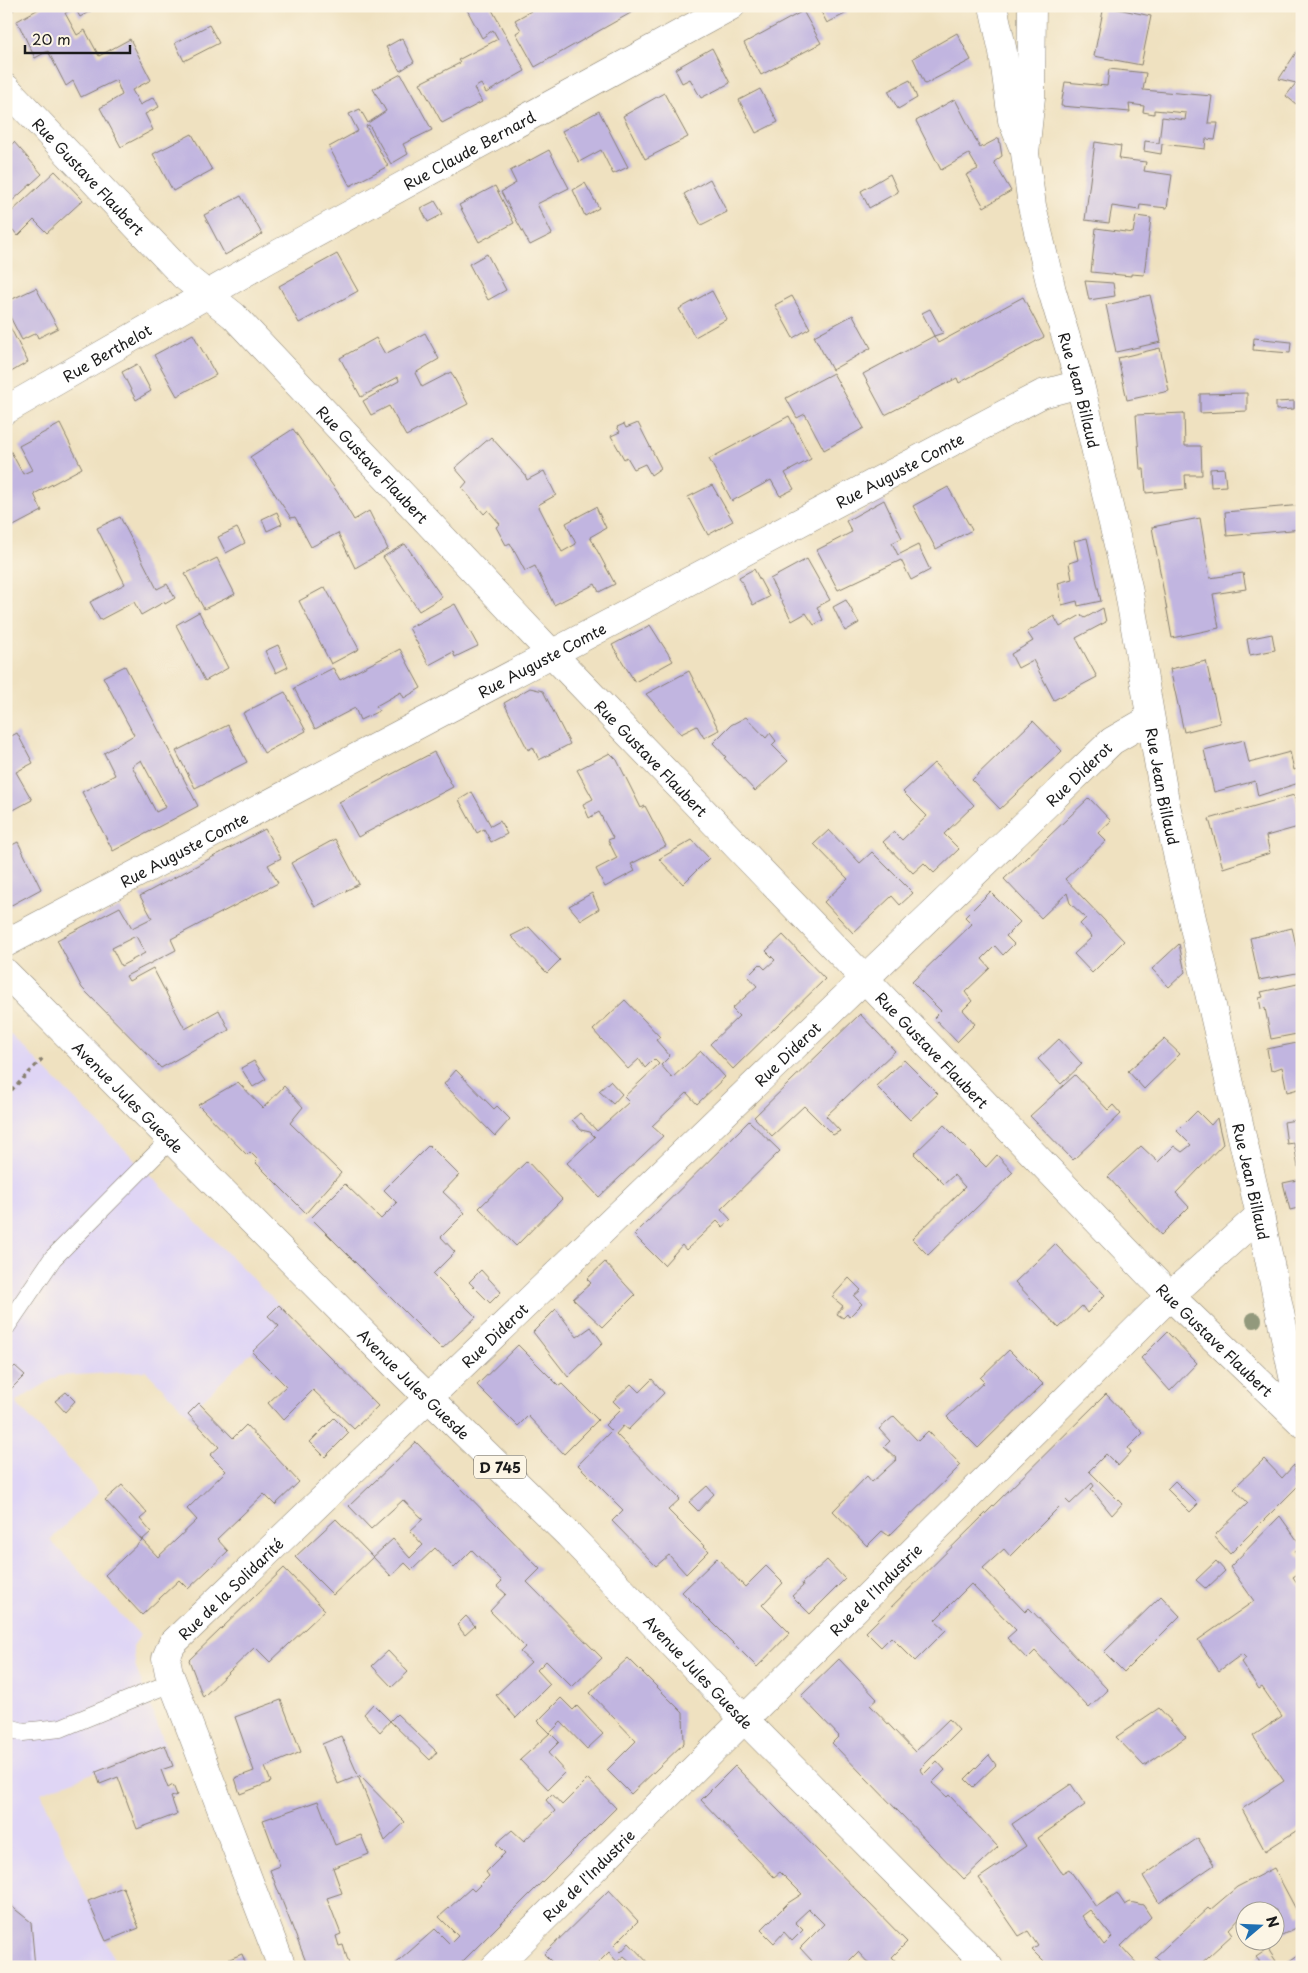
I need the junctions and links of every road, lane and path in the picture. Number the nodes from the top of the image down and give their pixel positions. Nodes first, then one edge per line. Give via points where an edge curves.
1 (731, 6) edge
2 (993, 6) edge
3 (1032, 6) edge
4 (6, 88) edge
5 (1026, 153) junction
6 (207, 294) junction
7 (1080, 384) junction
8 (6, 410) edge
9 (553, 655) junction
10 (1150, 720) junction
11 (6, 943) edge
12 (6, 972) edge
13 (864, 978) junction
14 (67, 1034) junction
15 (6, 1096) edge
16 (171, 1139) junction
17 (1260, 1215) junction
18 (1170, 1296) junction
19 (1290, 1312) edge
20 (6, 1327) edge
21 (428, 1397) junction
22 (1302, 1422) edge
23 (173, 1682) junction
24 (744, 1720) junction
25 (6, 1727) edge
26 (282, 1967) edge
27 (495, 1967) edge
28 (989, 1967) edge

1 - 6 street, Rue Claude Bernard
2 - 5 street via 1012,120
3 - 5 street via 1031,97
4 - 6 street, Rue Gustave Flaubert via 184,276
5 - 7 street, Rue Jean Billaud via 1036,225
6 - 8 street, Rue Berthelot
6 - 9 street, Rue Gustave Flaubert via 234,316
7 - 9 street, Rue Auguste Comte via 1042,394
7 - 10 street, Rue Jean Billaud via 1128,587
9 - 11 street, Rue Auguste Comte
9 - 13 street, Rue Gustave Flaubert
10 - 13 street, Rue Diderot via 1112,742
10 - 17 street, Rue Jean Billaud
12 - 14 street, Avenue Jules Guesde / D 745
13 - 18 street, Rue Gustave Flaubert
13 - 21 street, Rue Diderot
14 - 15 path
14 - 16 street, Avenue Jules Guesde / D 745
16 - 20 lane via 53,1258
16 - 21 street, Avenue Jules Guesde / D 745
17 - 18 street, Rue de l'Industrie
17 - 19 street, Rue Jean Billaud
18 - 22 street, Rue Gustave Flaubert
18 - 24 street, Rue de l'Industrie
19 - 22 street, Rue Jean Billaud
21 - 23 street, Rue de la Solidarité via 172,1644 166,1658
21 - 24 street, Avenue Jules Guesde / D 745 via 569,1535
23 - 25 lane via 60,1728 23,1732
23 - 26 street, Rue de la Solidarité
24 - 27 street, Rue de l'Industrie
24 - 28 street, Avenue Jules Guesde / D 745

